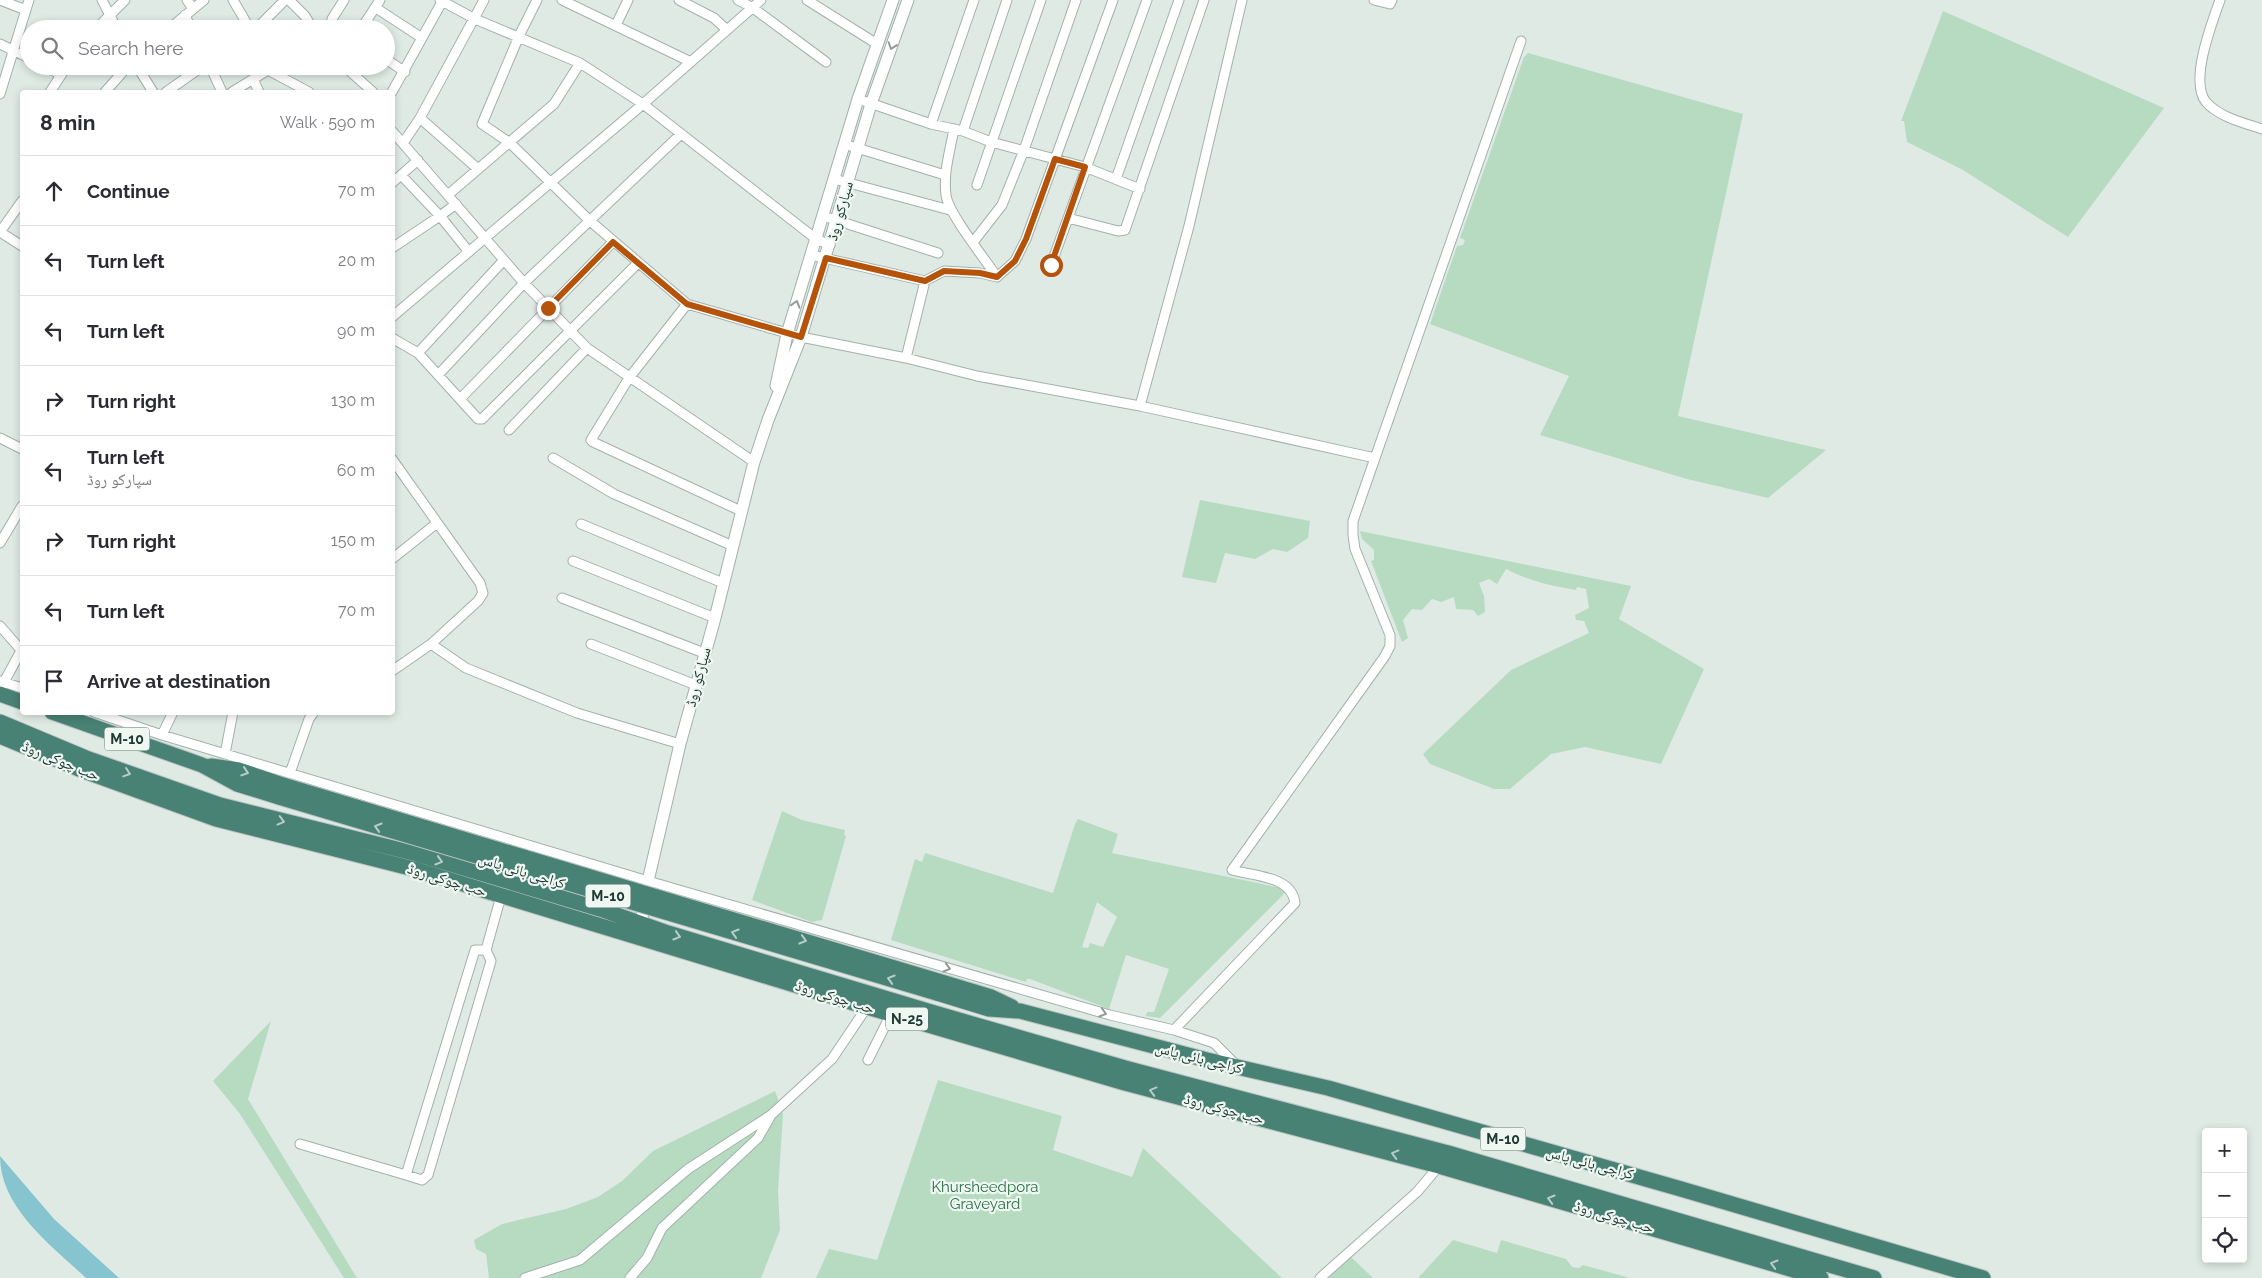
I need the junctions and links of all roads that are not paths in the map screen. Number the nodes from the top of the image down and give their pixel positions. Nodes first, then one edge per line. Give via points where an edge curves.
1 (0, 0) edge
2 (29, 0) edge
3 (102, 0) edge
4 (124, 0) edge
5 (186, 0) edge
6 (204, 0) edge
7 (233, 0) edge
8 (287, 0) edge
9 (344, 0) edge
10 (442, 0) edge
11 (484, 0) edge
12 (537, 0) edge
13 (562, 0) edge
14 (628, 0) edge
15 (679, 0) edge
16 (738, 0) edge
17 (761, 0) edge
18 (807, 0) edge
19 (893, 0) edge
20 (908, 0) edge
21 (974, 0) edge
22 (1007, 0) edge
23 (1041, 0) edge
24 (1076, 0) edge
25 (1113, 0) edge
26 (1147, 0) edge
27 (1179, 0) edge
28 (1204, 0) edge
29 (1242, 0) edge
30 (1374, 0) edge
31 (1392, 0) edge
32 (2220, 0) edge
33 (378, 4) edge
34 (753, 8) junction
35 (193, 9) junction
36 (26, 10) junction
37 (110, 14) junction
38 (184, 15) junction
39 (475, 18) junction
40 (332, 19) dead end
41 (23, 20) edge
42 (104, 20) edge
43 (113, 20) edge
44 (179, 20) edge
45 (187, 20) edge
46 (245, 20) edge
47 (266, 20) edge
48 (307, 20) edge
49 (367, 20) edge
50 (616, 24) junction
51 (728, 30) junction
52 (20, 32) edge
53 (519, 36) junction
54 (422, 38) junction
55 (1521, 41) dead end
56 (0, 44) edge
57 (877, 44) junction
58 (15, 50) junction
59 (20, 53) edge
60 (691, 62) junction
61 (826, 62) dead end
62 (580, 63) junction
63 (395, 65) edge
64 (405, 72) junction
65 (61, 75) edge
66 (120, 75) edge
67 (143, 75) edge
68 (190, 75) edge
69 (214, 75) edge
70 (258, 75) edge
71 (280, 75) edge
72 (354, 75) edge
73 (253, 79) junction
74 (51, 90) edge
75 (107, 90) edge
76 (152, 90) edge
77 (169, 90) edge
78 (221, 90) edge
79 (235, 90) edge
80 (258, 90) edge
81 (306, 90) edge
82 (371, 90) edge
83 (393, 90) edge
84 (0, 93) edge
85 (858, 99) junction
86 (643, 104) junction
87 (871, 104) junction
88 (420, 118) junction
89 (930, 124) junction
90 (2262, 129) edge
91 (958, 130) junction
92 (395, 134) edge
93 (681, 134) junction
94 (991, 142) junction
95 (403, 143) junction
96 (510, 143) junction
97 (844, 144) junction
98 (858, 148) junction
99 (1024, 150) junction
100 (1055, 159) junction
101 (418, 160) junction
102 (1085, 167) junction
103 (478, 169) junction
104 (402, 175) junction
105 (945, 175) junction
106 (1116, 179) junction
107 (834, 180) junction
108 (395, 181) edge
109 (550, 182) junction
110 (848, 184) junction
111 (977, 185) dead end
112 (1140, 189) junction
113 (448, 194) junction
114 (20, 204) edge
115 (456, 204) junction
116 (950, 210) junction
117 (440, 216) junction
118 (823, 216) junction
119 (1068, 218) junction
120 (588, 220) junction
121 (837, 220) junction
122 (0, 232) edge
123 (485, 238) junction
124 (816, 239) junction
125 (974, 241) junction
126 (613, 242) junction
127 (20, 245) edge
128 (830, 245) junction
129 (395, 246) edge
130 (469, 252) junction
131 (938, 253) dead end
132 (811, 255) junction
133 (826, 258) junction
134 (504, 260) junction
135 (638, 263) junction
136 (1051, 265) dead end
137 (997, 277) junction
138 (925, 281) junction
139 (524, 283) junction
140 (687, 304) junction
141 (548, 308) junction
142 (395, 314) edge
143 (570, 332) junction
144 (787, 334) junction
145 (801, 337) junction
146 (395, 340) edge
147 (587, 348) junction
148 (418, 353) junction
149 (906, 358) junction
150 (439, 374) junction
151 (629, 378) junction
152 (461, 398) junction
153 (1140, 406) junction
154 (768, 420) junction
155 (509, 430) dead end
156 (0, 438) edge
157 (20, 448) edge
158 (553, 458) dead end
159 (1376, 458) junction
160 (754, 462) junction
161 (395, 464) edge
162 (20, 509) edge
163 (741, 511) junction
164 (437, 523) junction
165 (581, 524) dead end
166 (0, 543) edge
167 (733, 546) junction
168 (395, 557) edge
169 (573, 561) dead end
170 (723, 583) junction
171 (562, 598) dead end
172 (715, 618) junction
173 (0, 626) edge
174 (431, 644) junction
175 (592, 644) dead end
176 (20, 647) edge
177 (704, 652) junction
178 (20, 653) edge
179 (395, 669) edge
180 (696, 685) junction
181 (1, 687) edge
182 (20, 688) edge
183 (20, 701) edge
184 (60, 715) edge
185 (103, 715) edge
186 (172, 715) edge
187 (232, 715) edge
188 (312, 715) edge
189 (0, 722) edge
190 (162, 735) junction
191 (0, 736) edge
192 (680, 744) junction
193 (225, 754) junction
194 (285, 786) junction
195 (648, 882) junction
196 (502, 896) junction
197 (640, 930) junction
198 (486, 950) junction
199 (867, 1007) junction
200 (891, 1014) junction
201 (1174, 1030) junction
202 (868, 1060) dead end
203 (1239, 1068) junction
204 (771, 1115) junction
205 (300, 1144) dead end
206 (1439, 1166) junction
207 (406, 1175) junction
208 (525, 1278) edge
209 (630, 1278) edge
210 (1320, 1278) edge
211 (1821, 1278) edge
212 (1874, 1278) edge
213 (1983, 1278) edge

1 - 36 street
2 - 36 street
3 - 37 street
4 - 37 street
5 - 35 street
6 - 35 street
7 - 46 street
8 - 47 street
8 - 48 street
9 - 40 street
10 - 39 street
10 - 54 street
11 - 39 street
12 - 53 street
13 - 50 street
14 - 50 street
15 - 51 street via 714,18
16 - 34 street
17 - 34 street
18 - 57 street
19 - 57 street, سپارکو روڈ
20 -> 87 street, سپارکو روڈ
21 - 89 street
22 - 91 street
23 - 94 street
24 - 99 street
25 - 100 street
26 - 102 street
27 - 106 street
28 - 112 street
29 - 153 street via 1189,226
30 - 31 street via 1390,4
32 - 90 street via 2204,47 2200,85 2205,100 2216,110
33 - 49 street
33 - 54 street
34 - 51 street
34 - 61 street
35 - 38 street
36 - 41 street
37 - 42 street
37 - 43 street
38 - 44 street
38 - 45 street
39 - 53 street
39 - 88 street
50 - 60 street
51 - 60 street
52 - 58 street
53 - 62 street
53 - 96 street via 482,124
54 - 64 street
55 - 159 street
56 - 58 street
57 - 85 street, سپارکو روڈ
58 - 59 street
58 - 84 street
60 - 86 street
62 - 86 street
62 - 96 street via 554,104
63 - 64 street
64 - 83 street
65 - 74 street
66 - 75 street
67 - 76 street
68 - 77 street
69 - 78 street
70 - 73 street
71 - 81 street
72 - 82 street
73 - 79 street
73 - 80 street
85 - 87 street
85 - 97 street, سپارکو روڈ
86 - 93 street
86 - 109 street
87 - 89 street
87 - 98 street, سپارکو روڈ
88 - 95 street
88 - 103 street
89 - 91 street
91 - 94 street
91 - 105 street
92 - 95 street
93 - 120 street
93 - 124 street
94 - 99 street
94 - 111 street
95 - 101 street
96 - 103 street
96 - 109 street
97 - 98 street
97 - 107 street, سپارکو روڈ
98 - 105 street
98 - 110 street, سپارکو روڈ
99 - 100 street
99 - 125 street via 1002,205
100 - 102 street
100 - 137 street via 1026,239 1015,261
101 - 104 street
101 - 113 street
102 - 106 street
102 - 119 street
103 - 113 street
104 - 108 street
104 - 117 street
105 - 116 street
106 - 112 street
107 - 110 street
107 - 118 street, سپارکو روڈ
109 - 120 street
109 - 123 street
110 - 116 street
110 - 121 street, سپارکو روڈ
112 - 119 street via 1122,232
113 - 115 street
114 - 122 street
115 - 117 street
115 - 123 street
116 - 125 street
117 - 129 street
117 - 130 street
118 - 121 street
118 - 124 street, سپارکو روڈ
119 - 136 street
120 - 126 street
120 - 139 street
121 - 128 street, سپارکو روڈ
121 - 131 street
122 - 127 street
123 - 130 street
123 - 134 street
124 - 128 street
124 - 132 street, سپارکو روڈ
125 - 137 street
126 - 135 street
126 - 141 street
128 - 133 street, سپارکو روڈ
130 - 142 street
132 - 133 street
144 -> 132 street, سپارکو روڈ
133 - 138 street
133 - 145 street, سپارکو روڈ
134 - 139 street
134 - 148 street
135 - 140 street
135 - 143 street
137 - 138 street via 944,271
138 - 149 street
139 - 141 street
139 - 150 street
140 - 144 street
140 - 151 street
141 - 143 street
141 - 152 street
143 - 147 street
143 - 152 street via 482,419 478,419
144 - 145 street
144 - 154 street, سپارکو روڈ
145 - 149 street
145 - 154 street, سپارکو روڈ
146 - 148 street
147 - 151 street
147 - 155 street
148 - 150 street
149 - 153 street via 977,376
150 - 152 street
151 - 160 street
151 - 163 street via 592,437 593,442
153 - 159 street
154 - 160 street, سپارکو روڈ
156 - 157 street
158 - 167 street via 614,494
159 - 201 street via 1353,521 1353,535 1355,549 1390,635 1390,646 1232,870 1283,883 1294,893 1295,903
160 - 163 street, سپارکو روڈ
161 - 164 street
162 - 166 street
163 - 167 street, سپارکو روڈ
164 - 168 street
164 - 174 street via 480,583 483,593
165 - 170 street
167 - 170 street, سپارکو روڈ
169 - 172 street
170 - 172 street, سپارکو روڈ
171 - 177 street
172 - 177 street, سپارکو روڈ
173 - 176 street
174 - 179 street
174 - 192 street via 466,668 577,713
175 - 180 street
177 - 180 street, سپارکو روڈ
178 - 181 street
180 - 192 street, سپارکو روڈ
181 - 182 street
181 - 183 highway
184 - 194 highway, کراچی بائی پاس / M-10 via 202,766 239,770
185 - 190 street
186 - 190 street
187 - 193 street
188 - 194 street
189 -> 197 highway via 86,758 220,805 418,854 600,909
190 - 193 street
191 - 196 highway, حب چوکی روڈ / N-25 via 84,771 216,819 414,869
192 - 195 street, سپارکو روڈ
193 - 194 street
194 - 195 street
194 - 203 highway, کراچی بائی پاس / M-10, bridge via 937,987 991,997 1020,1011
195 - 197 street, سپارکو روڈ
195 -> 201 street
196 - 197 highway, حب چوکی روڈ / N-25
196 - 198 street
197 - 199 highway, حب چوکی روڈ / N-25
197 -> 212 highway via 1134,1070 1448,1153
198 - 207 street via 475,950
198 - 207 street via 491,961 428,1175 422,1180
199 - 200 highway, حب چوکی روڈ / N-25
199 - 204 street via 832,1059
200 - 202 street
206 -> 200 highway, حب چوکی روڈ / N-25 via 1134,1086
201 - 203 street via 1214,1043
203 - 213 highway, کراچی بائی پاس / M-10 via 1328,1088
204 - 208 street via 688,1169 580,1260
204 - 209 street via 758,1138 662,1228 647,1258
205 - 207 street
206 - 210 street via 1417,1192
211 -> 206 highway, حب چوکی روڈ / N-25

